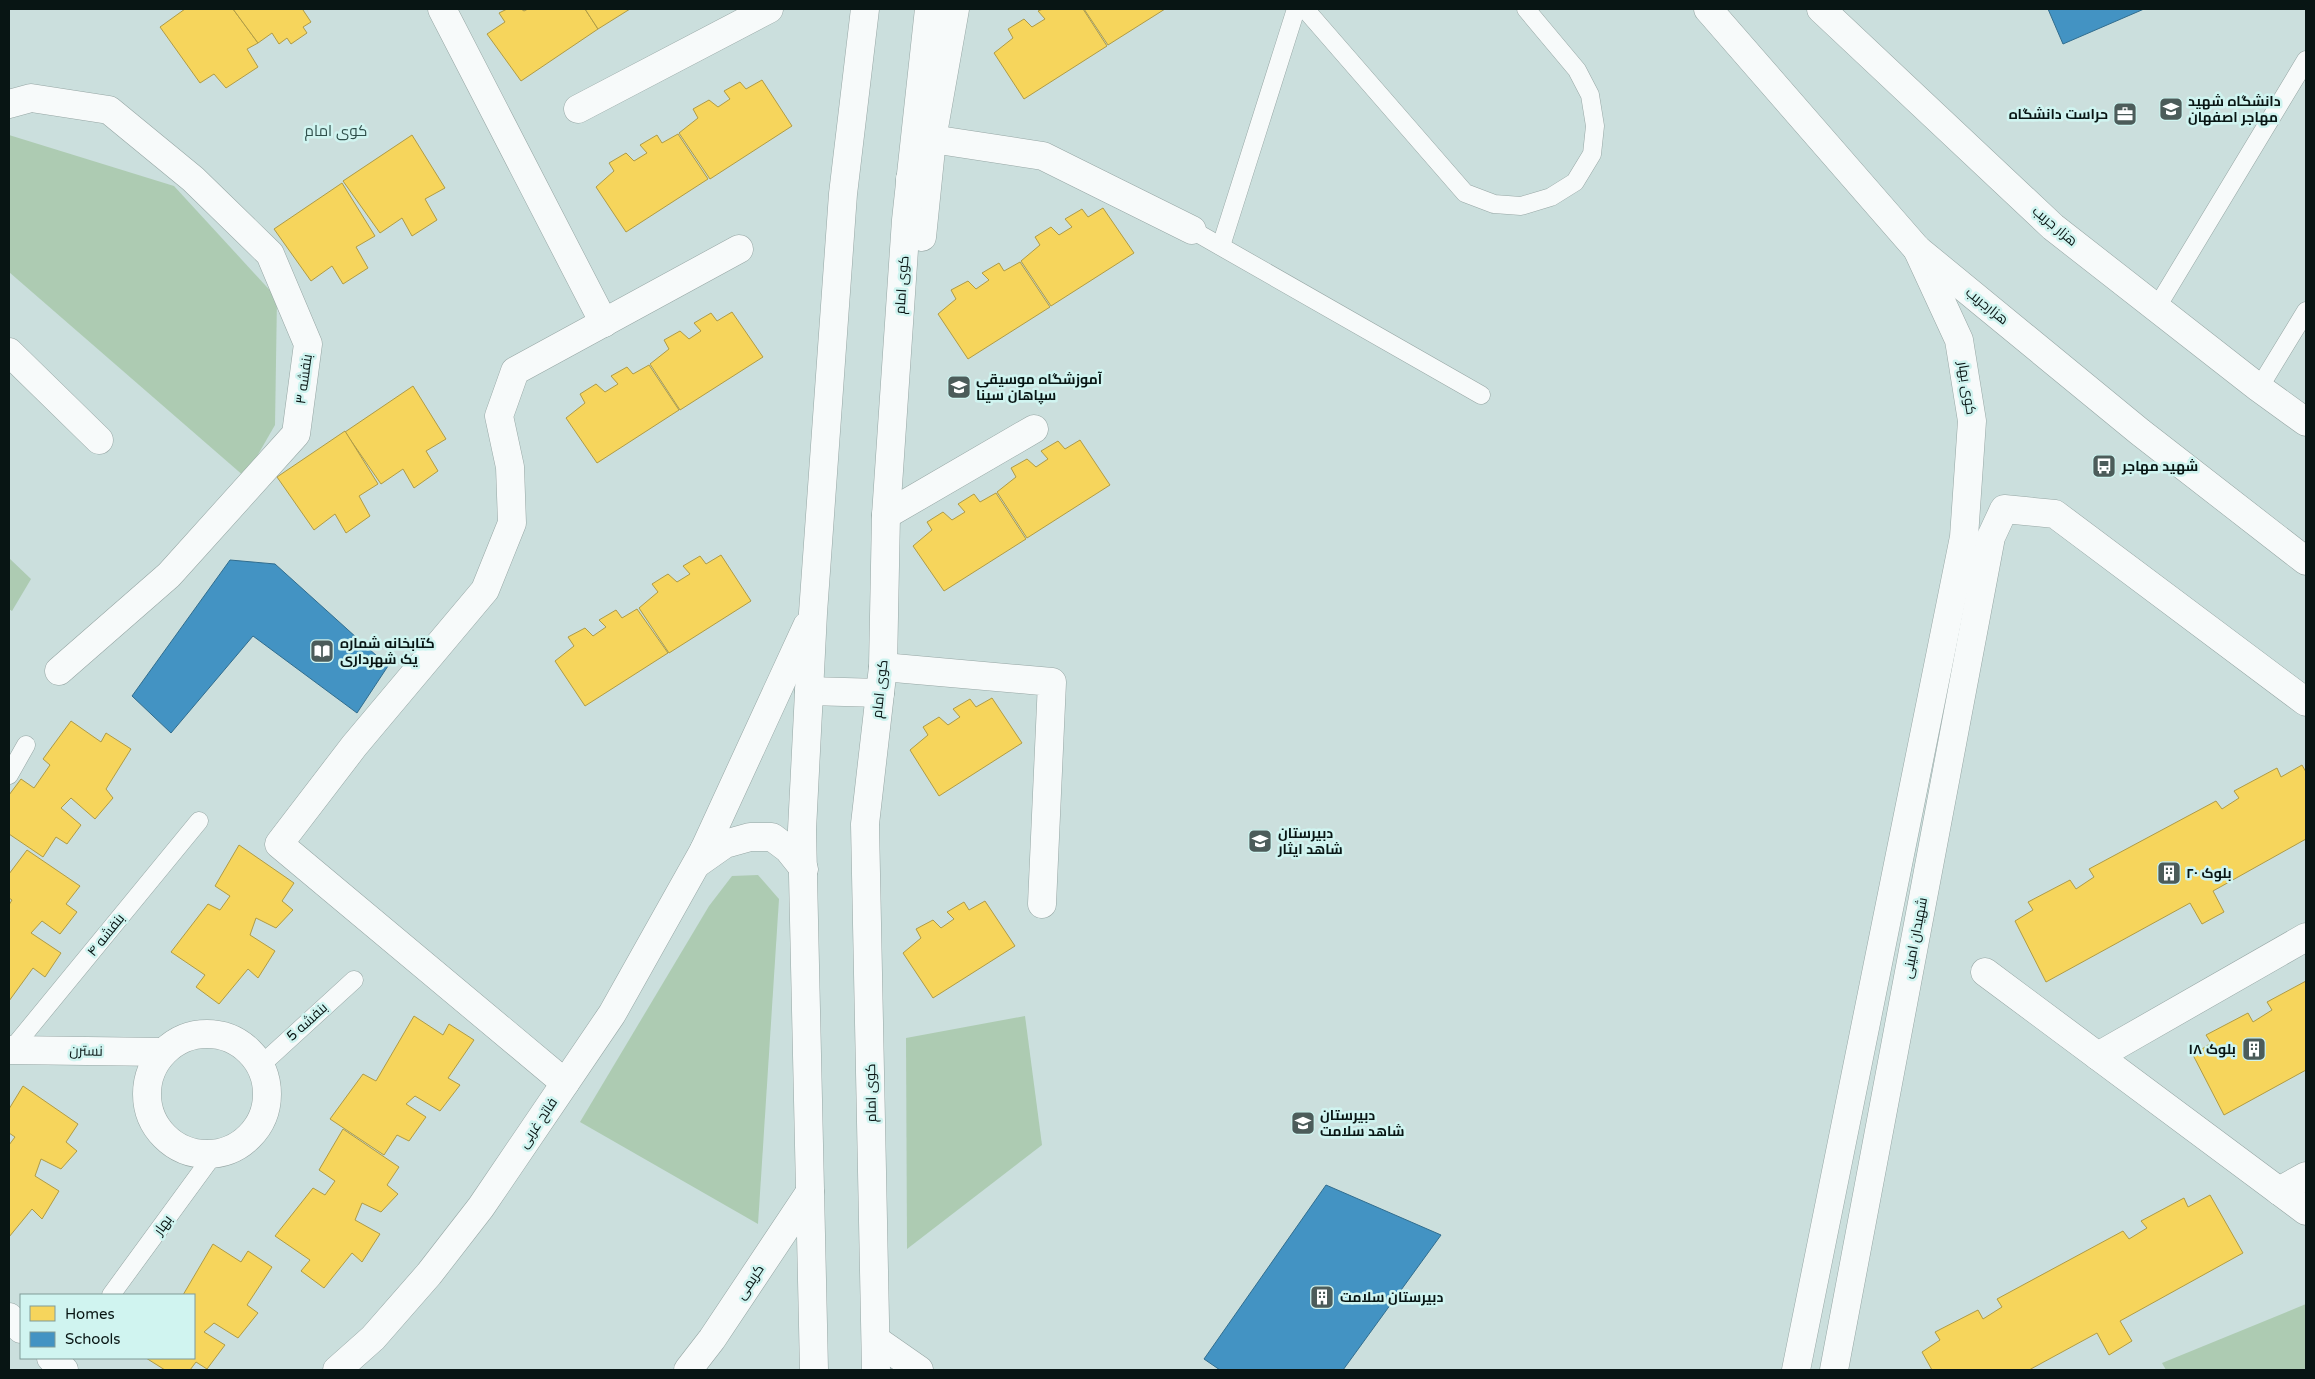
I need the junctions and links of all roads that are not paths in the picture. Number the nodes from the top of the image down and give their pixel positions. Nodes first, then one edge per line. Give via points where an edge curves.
1 (442, 9) edge
2 (769, 9) edge
3 (865, 9) edge
4 (929, 9) edge
5 (955, 9) edge
6 (1296, 9) edge
7 (1305, 9) edge
8 (1526, 9) edge
9 (1708, 9) edge
10 (1821, 9) edge
11 (2306, 60) edge
12 (9, 104) edge
13 (578, 109) dead end
14 (932, 139) junction
15 (910, 179) junction
16 (1192, 230) joint
17 (922, 236) dead end
18 (1221, 246) junction
19 (739, 248) dead end
20 (1917, 249) junction
21 (2157, 307) junction
22 (2306, 311) edge
23 (604, 323) junction
24 (9, 352) edge
25 (2259, 388) junction
26 (1481, 395) dead end
27 (2306, 422) edge
28 (1034, 428) dead end
29 (100, 440) dead end
30 (886, 514) junction
31 (2306, 562) edge
32 (813, 613) junction
33 (59, 672) dead end
34 (882, 680) junction
35 (809, 691) junction
36 (2306, 702) edge
37 (26, 745) dead end
38 (9, 775) edge
39 (199, 821) dead end
40 (699, 858) junction
41 (804, 869) junction
42 (1042, 904) dead end
43 (2306, 937) edge
44 (1985, 972) dead end
45 (354, 980) dead end
46 (10, 1049) edge
47 (163, 1052) junction
48 (2098, 1056) junction
49 (261, 1065) junction
50 (565, 1083) junction
51 (214, 1154) junction
52 (2306, 1176) edge
53 (2279, 1191) junction
54 (810, 1192) junction
55 (2306, 1211) edge
56 (112, 1294) edge
57 (9, 1317) edge
58 (20, 1328) edge
59 (876, 1340) junction
60 (337, 1370) edge
61 (688, 1370) edge
62 (814, 1370) edge
63 (876, 1370) edge
64 (920, 1370) edge
65 (1796, 1370) edge
66 (1834, 1370) edge

1 - 23 street
2 - 13 street
3 - 32 street via 844,194
4 - 15 street, کوی امام
5 - 14 street
6 - 18 lane
7 - 8 lane via 1465,193 1494,204 1521,206 1551,197 1575,182 1592,154 1595,126 1590,95 1577,70
9 - 20 street, هزارجریب
10 - 21 street, هزار جریب via 2053,227
11 - 21 lane
12 - 33 street, بنفشه ۳ via 31,98 109,110 193,179 270,254 308,344 296,434 169,575
14 - 15 street
14 - 16 street via 1043,156
14 - 17 street
15 - 30 street, کوی امام
16 - 18 lane
18 - 26 lane
19 - 23 street
20 - 31 street, هزارجریب via 2140,432
20 - 65 street, کوی بهار via 1959,340 1972,421 1964,536
21 - 25 street, هزار جریب
22 - 25 lane
23 - 50 street via 515,371 499,416 510,467 512,523 485,590 354,746 279,844
24 - 29 street
25 - 27 street, هزار جریب
28 - 30 street
30 - 34 street, کوی امام
32 - 35 street
32 - 40 street, فاتح غربی
34 - 35 street
34 - 42 street via 1052,682
34 - 59 street, کوی امام via 865,824
35 - 41 street via 802,830
36 - 66 street, شهیدان امینی via 2055,514 2004,509 1991,537
37 - 38 lane
39 - 46 lane, بنفشه ۴
40 - 41 street via 725,844 750,837 772,837 788,849
40 - 50 street, فاتح غربی via 612,1014
41 - 54 street
43 - 48 street
44 - 48 street
45 - 49 lane, بنفشه 5
46 - 47 street, نسترن
47 - 49 street via 196,1034 216,1034 234,1039 250,1050
47 - 51 street via 151,1070 147,1091 149,1112 158,1131 174,1145 193,1153
48 - 53 street
49 - 51 street via 267,1083 268,1102 262,1120 252,1136 234,1149
50 - 60 street, فاتح غربی via 481,1207 429,1274 372,1338
51 - 56 lane, بهار
52 - 53 street
53 - 55 street
54 - 61 street, کریمی
54 - 62 street
57 - 58 street
59 - 63 street, کوی امام
59 - 64 street

